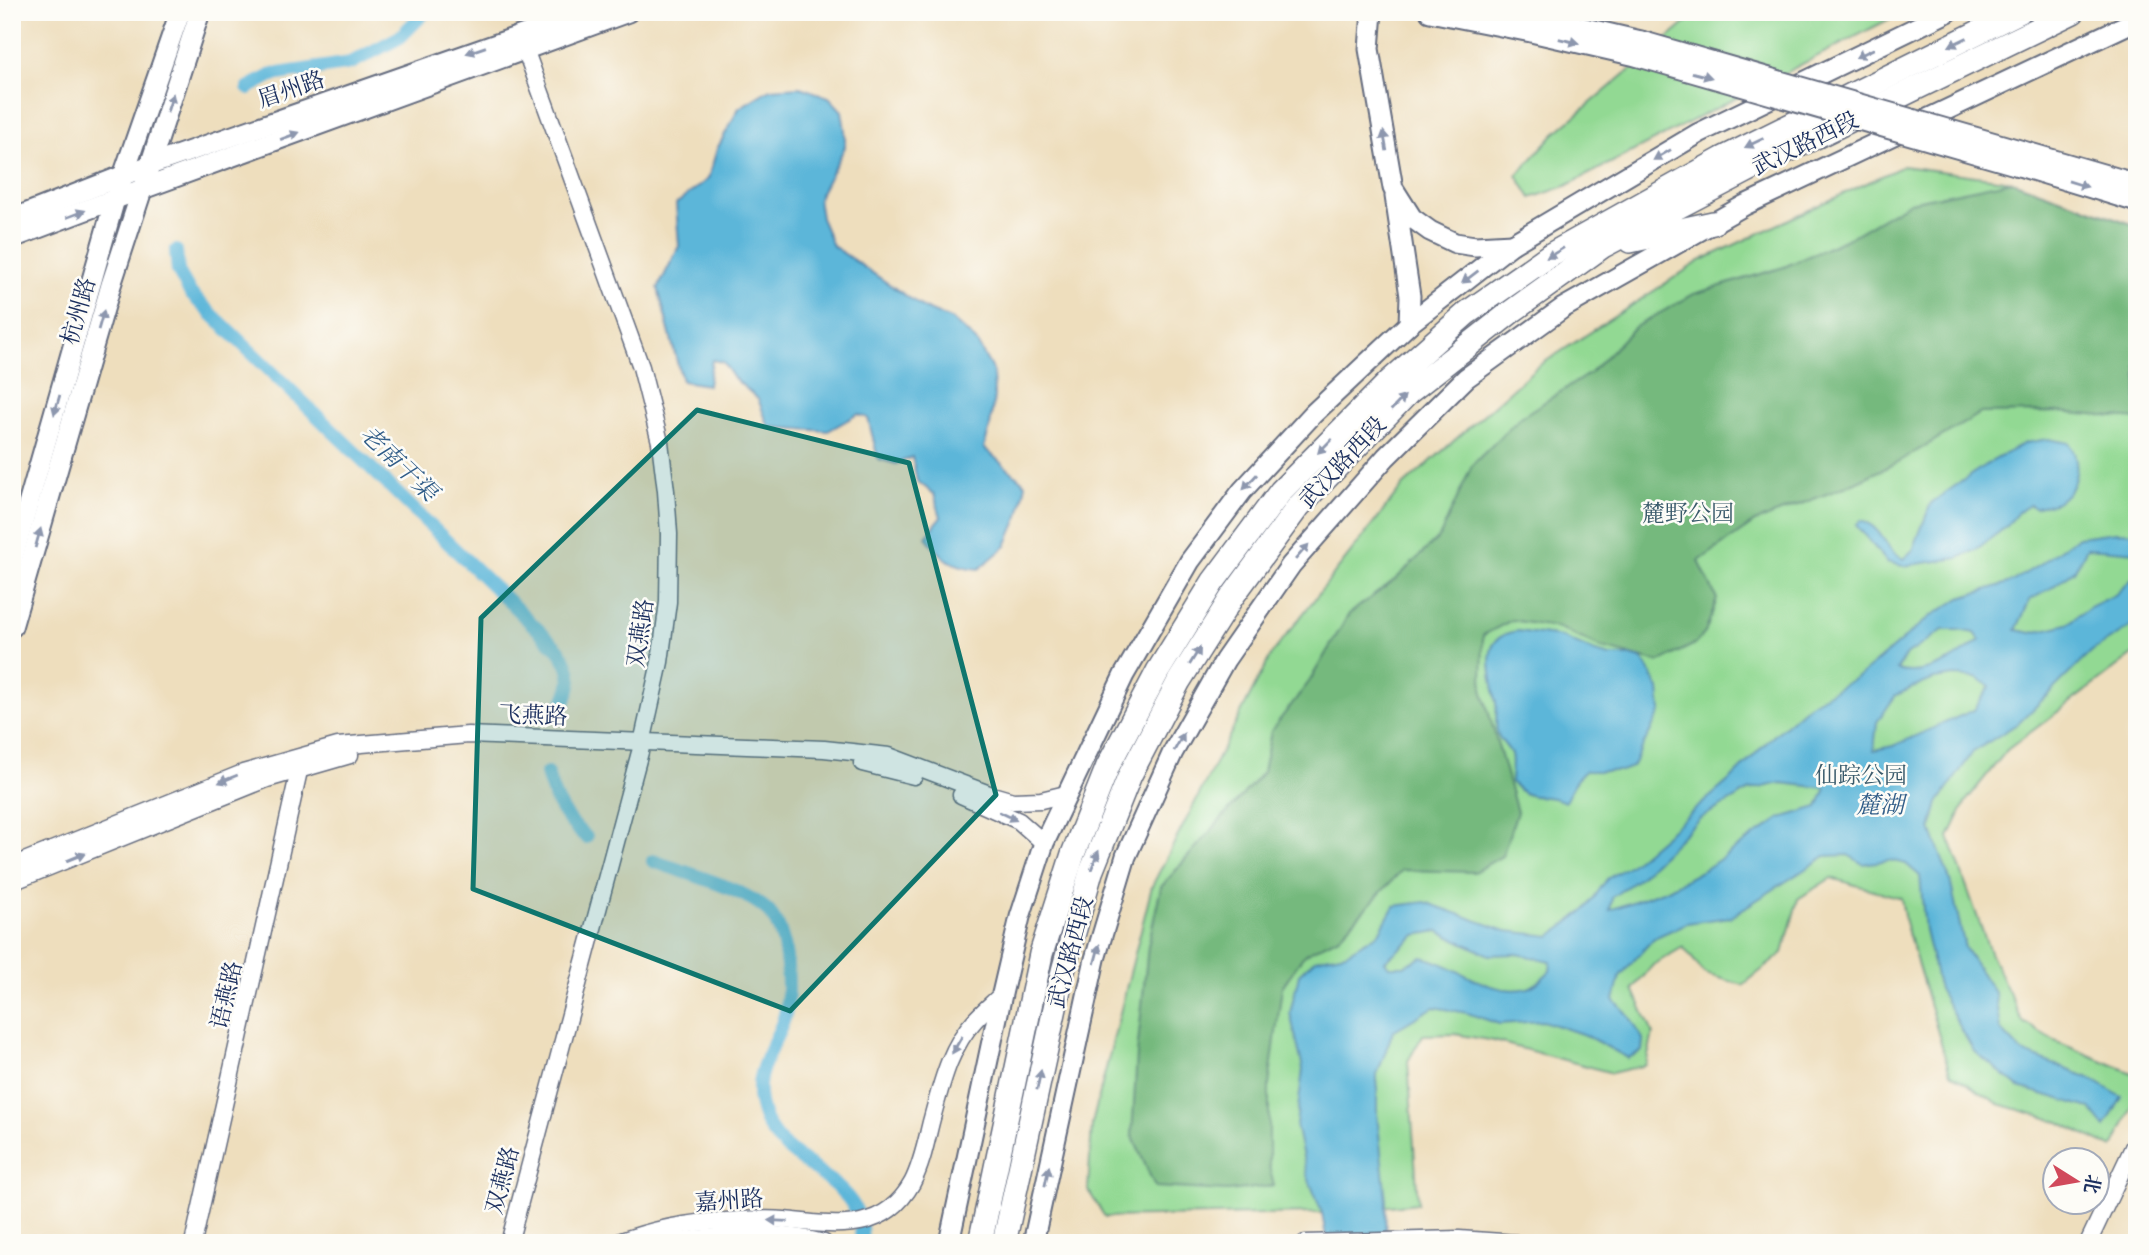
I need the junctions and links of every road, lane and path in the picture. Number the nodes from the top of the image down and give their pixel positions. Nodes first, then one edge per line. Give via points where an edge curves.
1 (180, 12) edge
2 (200, 12) edge
3 (588, 12) edge
4 (628, 12) edge
5 (1372, 12) edge
6 (1430, 12) edge
7 (1516, 12) edge
8 (1948, 12) edge
9 (2019, 12) edge
10 (2073, 12) edge
11 (2137, 20) edge
12 (524, 41) junction
13 (1638, 48) junction
14 (2021, 159) junction
15 (150, 165) junction
16 (122, 175) junction
17 (2137, 184) edge
18 (1393, 188) junction
19 (141, 191) junction
20 (115, 198) junction
21 (2137, 202) edge
22 (12, 219) edge
23 (1713, 223) junction
24 (12, 238) edge
25 (1512, 244) junction
26 (1603, 246) junction
27 (1409, 324) junction
28 (12, 561) edge
29 (12, 627) edge
30 (641, 747) junction
31 (301, 762) junction
32 (1066, 794) junction
33 (1044, 843) junction
34 (12, 866) edge
35 (12, 882) edge
36 (1002, 994) junction
37 (2137, 1139) edge
38 (1035, 1242) edge
39 (193, 1243) edge
40 (509, 1243) edge
41 (616, 1243) edge
42 (664, 1243) edge
43 (824, 1243) edge
44 (949, 1243) edge
45 (980, 1243) edge
46 (1004, 1243) edge
47 (1305, 1243) edge
48 (1516, 1243) edge
49 (2088, 1243) edge

1 - 16 main road, 杭州路
15 -> 2 main road, 杭州路
3 - 12 main road, 眉州路
4 - 12 main road
18 -> 5 main road via 1368,49
6 -> 13 main road
7 - 13 main road
8 -> 25 main road via 1699,133
9 -> 45 highway, 武汉路西段 via 1722,159 1550,255 1467,313 1390,381 1281,491 1213,582 1158,671 1108,766 1041,954
10 - 26 highway, 武汉路西段
11 - 23 main road
12 -> 15 main road, 眉州路
19 -> 12 main road
12 - 30 street, 双燕路 via 642,367 660,442 668,602
13 - 14 main road, bridge
14 - 17 main road
14 -> 21 main road
15 - 16 main road, 眉州路
15 - 19 main road, 杭州路
16 - 20 main road, 杭州路
16 - 22 main road, 眉州路
18 - 25 main road via 1412,218 1430,232 1475,246
18 - 27 main road via 1410,296
19 - 20 main road
29 -> 19 main road, 杭州路
24 -> 20 main road
20 -> 28 main road, 杭州路
23 - 26 highway
38 -> 23 main road via 1095,959 1126,856 1174,752 1225,660 1291,565 1386,457 1466,378 1563,308
25 -> 27 main road
46 -> 26 highway, 武汉路西段 via 1063,971 1091,872 1130,775 1179,681 1232,597 1298,507 1409,392
27 -> 32 main road via 1313,414 1242,491 1189,561 1124,675
30 - 31 street, 飞燕路 via 468,735 338,746
30 - 32 street, 飞燕路 via 824,749 889,756 1013,801
30 -> 33 street, 飞燕路 via 873,764 932,782 994,809 1019,821
30 - 40 street, 双燕路
31 -> 34 street, 飞燕路 via 243,773
35 -> 31 street, 飞燕路
31 - 39 street, 语燕路
32 - 33 main road
33 - 36 main road
36 -> 41 street, 嘉州路 via 974,1021 951,1056 921,1163 912,1183 891,1208 873,1219 846,1225 722,1221 643,1233
36 - 44 main road
37 - 49 street
42 - 43 street via 726,1235 778,1235
47 - 48 street via 1459,1239

